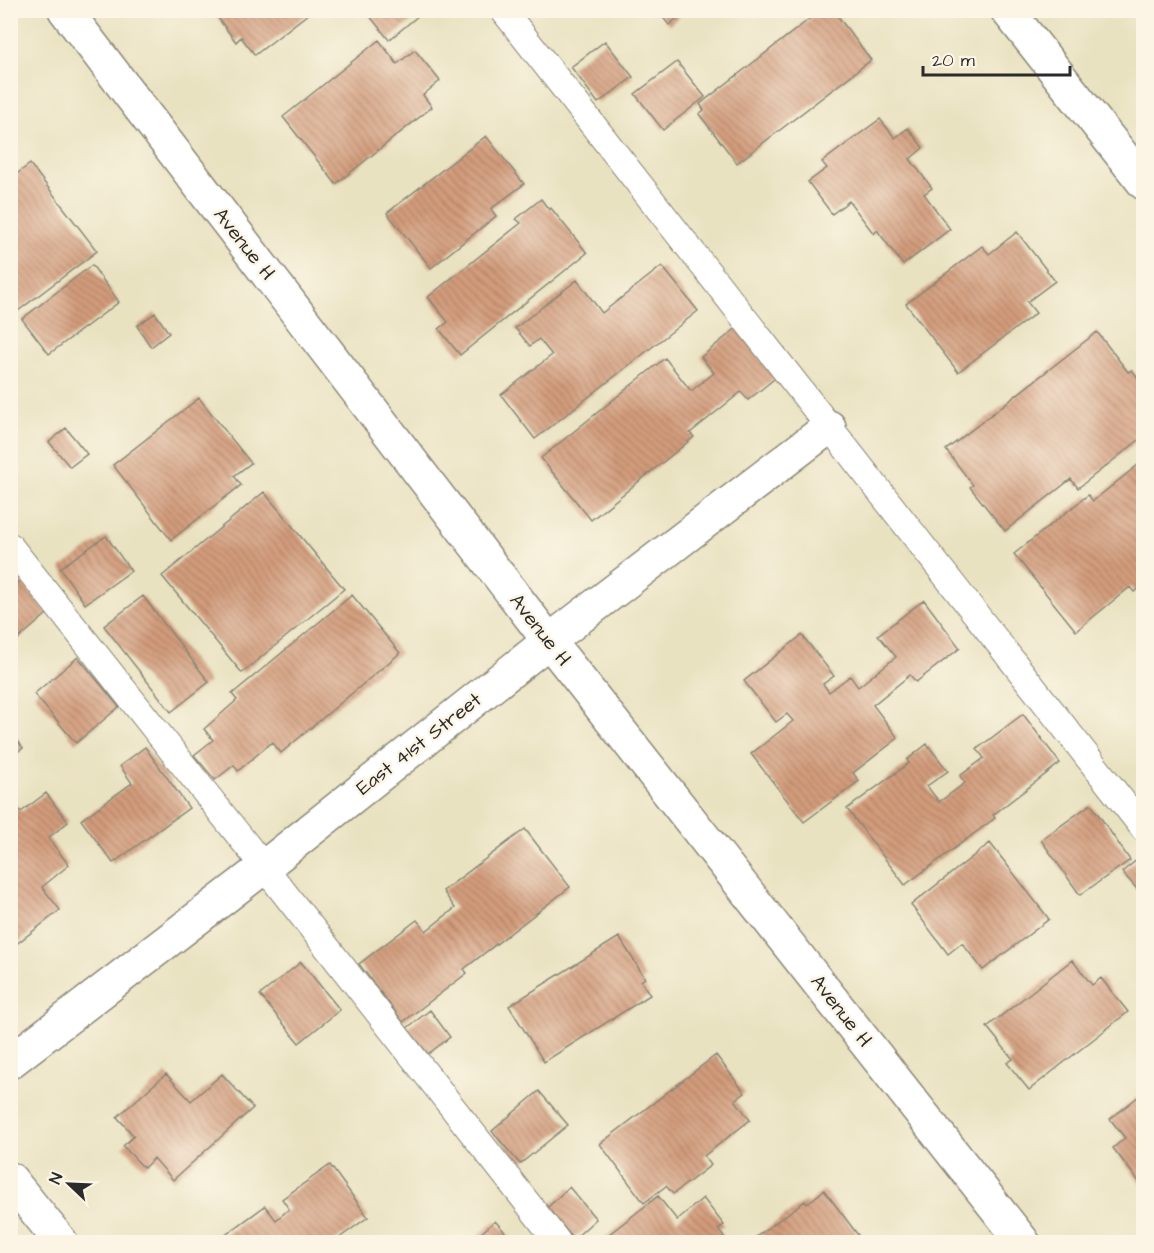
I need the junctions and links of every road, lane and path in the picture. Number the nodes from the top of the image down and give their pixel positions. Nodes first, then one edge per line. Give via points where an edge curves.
1 (65, 10) edge
2 (503, 10) edge
3 (1007, 10) edge
4 (1143, 183) edge
5 (829, 427) junction
6 (10, 546) edge
7 (549, 641) junction
8 (1143, 829) edge
9 (264, 867) junction
10 (10, 1062) edge
11 (10, 1179) edge
12 (61, 1242) edge
13 (558, 1242) edge
14 (1023, 1242) edge

1 - 7 street, Avenue H
2 - 5 lane
3 - 4 street
5 - 7 street, East 41st Street
5 - 8 lane
6 - 9 lane
7 - 9 street, East 41st Street
7 - 14 street, Avenue H
9 - 10 street, East 41st Street
9 - 13 lane
11 - 12 street

